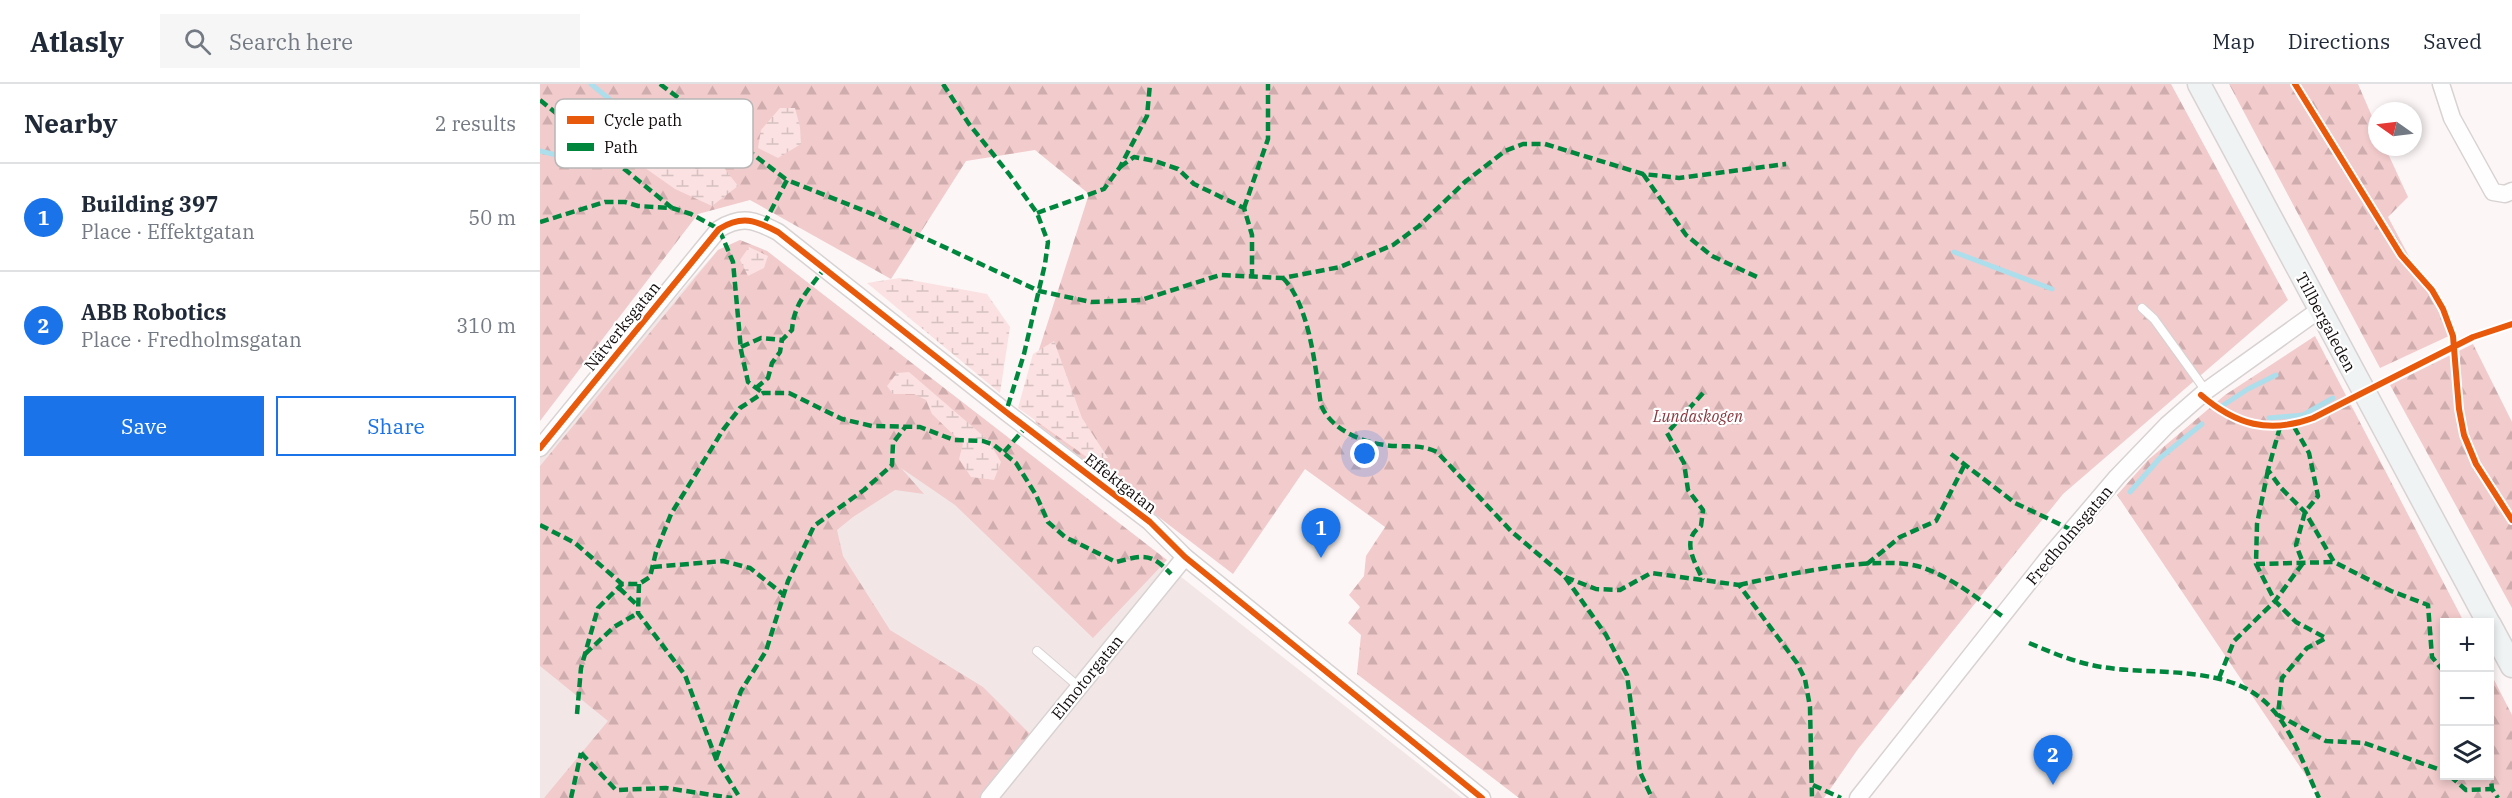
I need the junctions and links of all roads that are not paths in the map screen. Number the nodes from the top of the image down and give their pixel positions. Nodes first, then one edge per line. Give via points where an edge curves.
1 (2199, 84) edge
2 (2441, 84) edge
3 (2512, 191) edge
4 (728, 224) joint
5 (2142, 308) dead end
6 (2319, 310) junction
7 (2206, 391) junction
8 (540, 448) edge
9 (1185, 557) junction
10 (2486, 618) edge
11 (2494, 632) edge
12 (1037, 651) dead end
13 (2512, 666) edge
14 (1078, 687) junction
15 (989, 798) edge
16 (1482, 798) edge
17 (1858, 798) edge

1 - 6 main road, Tillbergaleden
2 - 3 street via 2452,118 2493,192
4 - 8 street, Nätverksgatan via 706,243
4 - 9 street, Effektgatan via 744,219 778,231 1150,522
5 - 7 lane
6 - 7 street, Fredholmsgatan
6 - 10 main road, Tillbergaleden
7 - 17 street, Fredholmsgatan via 2117,477
9 - 14 street, Elmotorgatan
9 - 16 street, Effektgatan
11 - 13 main road, Tillbergaleden
12 - 14 lane
14 - 15 street, Elmotorgatan

